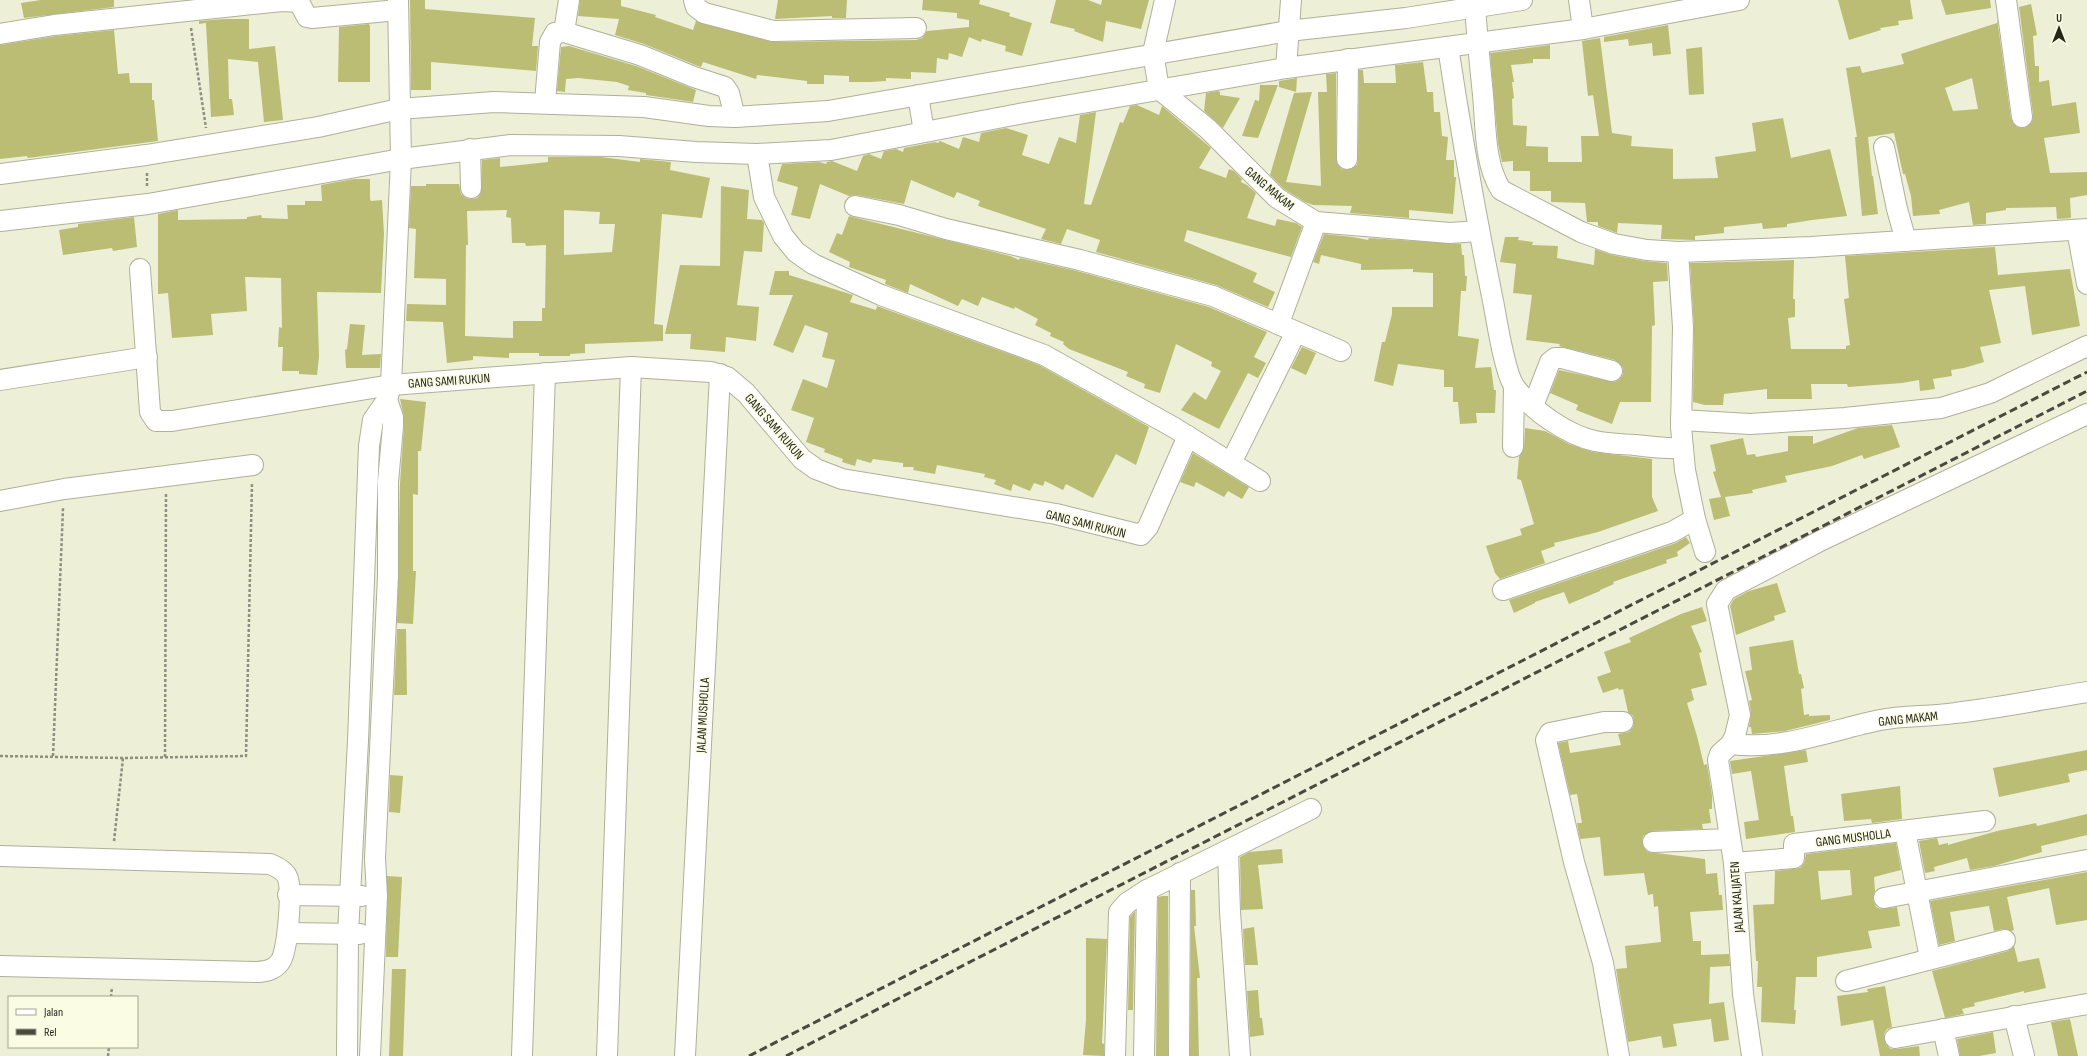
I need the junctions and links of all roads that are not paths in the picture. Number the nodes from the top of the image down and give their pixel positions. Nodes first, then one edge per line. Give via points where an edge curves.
1 (569, 0) edge
2 (694, 0) edge
3 (1165, 0) edge
4 (1291, 0) edge
5 (1522, 0) edge
6 (1739, 0) edge
7 (1580, 1) edge
8 (2007, 4) edge
9 (398, 5) edge
10 (1468, 7) edge
11 (1582, 26) junction
12 (916, 28) dead end
13 (564, 32) junction
14 (0, 34) edge
15 (1288, 34) junction
16 (1478, 39) junction
17 (1448, 47) junction
18 (1348, 59) junction
19 (1286, 64) junction
20 (1156, 70) junction
21 (545, 102) junction
22 (921, 113) junction
23 (400, 115) junction
24 (735, 117) junction
25 (2022, 117) dead end
26 (1884, 147) dead end
27 (470, 149) junction
28 (757, 154) junction
29 (401, 155) junction
30 (1478, 155) junction
31 (1348, 159) dead end
32 (0, 174) edge
33 (471, 188) dead end
34 (1486, 194) junction
35 (855, 206) dead end
36 (0, 221) edge
37 (1316, 222) junction
38 (2082, 229) edge
39 (1479, 231) junction
40 (1906, 242) junction
41 (1663, 251) junction
42 (140, 270) dead end
43 (2087, 284) edge
44 (1288, 327) junction
45 (2087, 346) edge
46 (1341, 351) dead end
47 (147, 356) junction
48 (631, 367) junction
49 (1612, 371) dead end
50 (545, 373) junction
51 (720, 374) junction
52 (0, 380) edge
53 (1514, 386) junction
54 (389, 392) junction
55 (1536, 399) junction
56 (2087, 414) edge
57 (1188, 436) junction
58 (1677, 438) junction
59 (1513, 447) dead end
60 (1231, 463) junction
61 (252, 465) road end
62 (1260, 481) dead end
63 (0, 501) edge
64 (1683, 525) junction
65 (1705, 552) dead end
66 (388, 576) junction
67 (364, 578) junction
68 (1503, 590) dead end
69 (2087, 692) edge
70 (1623, 722) dead end
71 (380, 740) junction
72 (358, 741) junction
73 (1731, 744) junction
74 (1311, 809) dead end
75 (1985, 821) dead end
76 (1905, 831) junction
77 (1730, 838) junction
78 (1653, 842) dead end
79 (1228, 851) junction
80 (0, 856) edge
81 (2087, 860) edge
82 (1734, 863) junction
83 (1180, 873) junction
84 (1147, 890) junction
85 (1918, 892) junction
86 (288, 895) junction
87 (349, 896) junction
88 (377, 896) junction
89 (1884, 898) dead end
90 (288, 933) junction
91 (348, 934) junction
92 (376, 934) junction
93 (2004, 940) dead end
94 (1930, 958) junction
95 (0, 966) edge
96 (1846, 981) dead end
97 (2087, 1004) edge
98 (2014, 1016) junction
99 (1943, 1029) junction
100 (1895, 1038) dead end
101 (347, 1056) edge
102 (370, 1056) edge
103 (522, 1056) edge
104 (608, 1056) edge
105 (685, 1056) edge
106 (1115, 1056) edge
107 (1144, 1056) edge
108 (1179, 1056) edge
109 (1240, 1056) edge
110 (1619, 1056) edge
111 (1748, 1056) edge
112 (1949, 1056) edge
113 (2024, 1056) edge

1 - 13 street
2 - 12 street via 696,7 704,13 773,31
3 - 20 street
4 - 15 street
5 - 10 street
6 - 11 street
7 - 11 street
8 - 25 street
9 - 14 street via 312,18 307,17 299,2 294,0 247,3 54,24
9 - 23 street
10 - 15 street
10 - 16 street
11 - 16 street
13 - 21 street via 555,33 550,42
13 - 24 street via 640,55 725,87
15 - 19 street
15 - 20 street
16 - 17 street
16 - 30 street
17 - 18 street
17 - 30 street
18 - 19 street
18 - 31 street
19 - 20 street
20 - 22 street
20 - 22 street
20 - 37 street, GANG MAKAM via 1208,129 1277,198
21 - 23 street via 494,102
21 - 24 street via 644,106 709,116
22 - 24 street via 828,111
22 - 28 street via 831,150
23 - 29 street
23 - 32 street via 146,155
26 - 40 street
27 - 28 street via 538,144
27 - 29 street
27 - 33 street
28 - 57 street via 764,197 783,236 796,252 813,264 880,295 1044,355
29 - 36 street via 148,204
29 - 54 street
30 - 34 street
30 - 34 street via 1493,176
34 - 39 street
34 - 41 street via 1614,244
35 - 44 street via 1080,260 1213,296
37 - 39 street, GANG MAKAM via 1450,233
37 - 44 street
38 - 40 street
38 - 43 street
39 - 53 street via 1500,340
40 - 41 street
41 - 58 street via 1683,327
42 - 47 street
44 - 46 street
44 - 60 street
45 - 58 street via 1990,393 1941,408 1750,424
47 - 52 street
47 - 54 street, GANG SAMI RUKUN via 150,412 156,422 172,422
48 - 50 street, GANG SAMI RUKUN
48 - 51 street, GANG SAMI RUKUN
48 - 104 street
49 - 55 street via 1555,358 1550,362
50 - 54 street, GANG SAMI RUKUN
50 - 103 street
51 - 57 street, GANG SAMI RUKUN via 746,393 802,459 816,469 842,479 1056,514 1141,535 1148,527
51 - 105 street, JALAN MUSHOLLA
53 - 55 street
53 - 59 street
54 - 66 street via 393,426 388,482
54 - 67 street via 371,428
55 - 58 street via 1554,424 1572,434 1595,441
56 - 73 street via 1822,540 1726,590 1717,604 1740,714
57 - 60 street
58 - 64 street via 1684,470
60 - 62 street
61 - 63 street via 64,489
64 - 65 street
64 - 68 street
66 - 67 street
66 - 71 street
67 - 72 street
69 - 73 street, GANG MAKAM via 1956,713 1902,716 1779,743 1748,746
70 - 110 street via 1604,722 1550,733 1546,740 1574,862 1603,963
71 - 72 street
71 - 88 street via 375,858
72 - 87 street
73 - 77 street, JALAN KALIJATEN via 1720,754 1718,760
74 - 79 street
75 - 76 street, GANG MUSHOLLA
76 - 82 street, GANG MUSHOLLA via 1794,844 1794,858
76 - 85 street
77 - 78 street
77 - 82 street, JALAN KALIJATEN
79 - 83 street
79 - 109 street
80 - 86 street via 270,864 280,868 288,878
81 - 85 street
82 - 111 street, JALAN KALIJATEN
83 - 84 street
83 - 108 street
84 - 106 street via 1127,903 1119,912
84 - 107 street
85 - 89 street
85 - 94 street
86 - 87 street
86 - 90 street
87 - 88 street
87 - 91 street
88 - 92 street
90 - 91 street
90 - 95 street via 280,962 270,970 258,972
91 - 92 street
91 - 101 street
92 - 102 street
93 - 94 street
94 - 96 street
97 - 98 street
98 - 99 street
98 - 113 street
99 - 100 street
99 - 112 street

